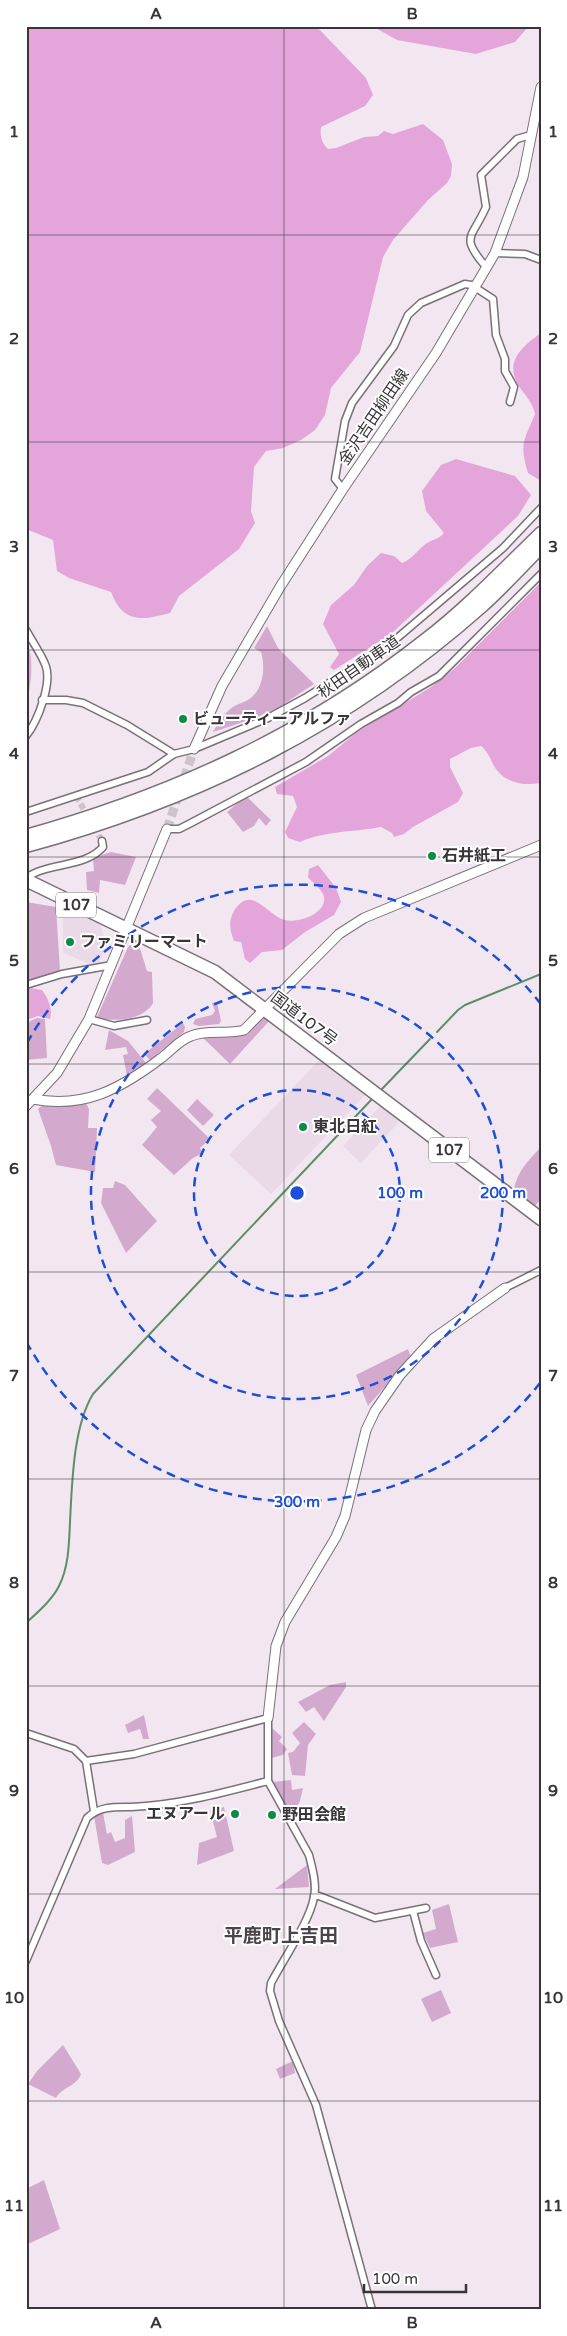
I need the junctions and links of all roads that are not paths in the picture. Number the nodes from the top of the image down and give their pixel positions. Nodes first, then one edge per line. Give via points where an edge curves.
1 (541, 87) edge
2 (531, 135) junction
3 (495, 253) junction
4 (541, 260) edge
5 (487, 268) junction
6 (477, 287) junction
7 (510, 402) dead end
8 (343, 489) junction
9 (541, 508) edge
10 (541, 533) edge
11 (541, 548) edge
12 (541, 574) edge
13 (26, 630) edge
14 (42, 700) junction
15 (26, 736) edge
16 (194, 749) junction
17 (174, 754) junction
18 (26, 812) edge
19 (167, 829) joint
20 (26, 836) edge
21 (102, 841) dead end
22 (541, 845) edge
23 (26, 846) edge
24 (26, 879) edge
25 (126, 929) junction
26 (112, 966) junction
27 (26, 985) edge
28 (266, 1010) junction
29 (89, 1019) junction
30 (148, 1020) dead end
31 (30, 1103) edge
32 (541, 1219) edge
33 (541, 1270) edge
34 (505, 1288) joint
35 (268, 1718) junction
36 (26, 1733) edge
37 (86, 1761) junction
38 (268, 1781) junction
39 (94, 1811) junction
40 (314, 1896) junction
41 (426, 1908) dead end
42 (413, 1911) junction
43 (26, 1961) edge
44 (436, 1975) dead end
45 (372, 2310) edge

1 - 2 street, 金沢吉田柳田線
2 - 3 street, 金沢吉田柳田線 via 520,185
2 - 5 street via 517,138 481,174 486,207 471,231 470,244
3 - 4 street via 525,254
3 - 5 street, 金沢吉田柳田線
5 - 6 street, 金沢吉田柳田線
6 - 7 street via 493,300 496,335 505,359 505,371 514,387
6 - 8 street, 金沢吉田柳田線
6 - 8 street via 465,284 421,303 408,315 394,346 352,403 345,421 335,479
8 - 16 street, 金沢吉田柳田線 via 222,686
9 - 16 street via 503,548 367,661 268,718
10 - 20 highway, 秋田自動車道 via 476,597 426,640 324,712 192,780
11 - 23 highway, 秋田自動車道 via 483,606 382,686 329,720 195,789
12 - 19 street via 438,676 306,762 179,829
13 - 14 street via 46,665 48,679
14 - 15 street via 34,726
14 - 17 street via 83,703
16 - 17 street
17 - 18 street via 148,772
19 - 25 street
21 - 24 street via 103,847 98,852 35,871
22 - 28 street via 364,918 340,934
24 - 25 highway, 国道107号 / 107
25 - 26 street
25 - 28 highway, 国道107号 / 107 via 215,972
26 - 27 street via 62,974
26 - 29 street
28 - 31 street via 244,1030 189,1036 139,1074 90,1099
28 - 32 highway, 国道107号 / 107
29 - 30 street via 114,1026
29 - 31 street via 57,1073
33 - 34 street
34 - 35 street via 432,1339 400,1375 375,1411 366,1430 345,1516 336,1537 285,1622 276,1646
35 - 37 street via 134,1754
35 - 38 street
36 - 37 street via 74,1750
37 - 39 street
38 - 39 street via 174,1804
38 - 40 street via 308,1855
39 - 43 street via 88,1818
40 - 42 street via 376,1918
40 - 45 street via 270,1991 316,2105
41 - 42 street
42 - 44 street via 421,1942

